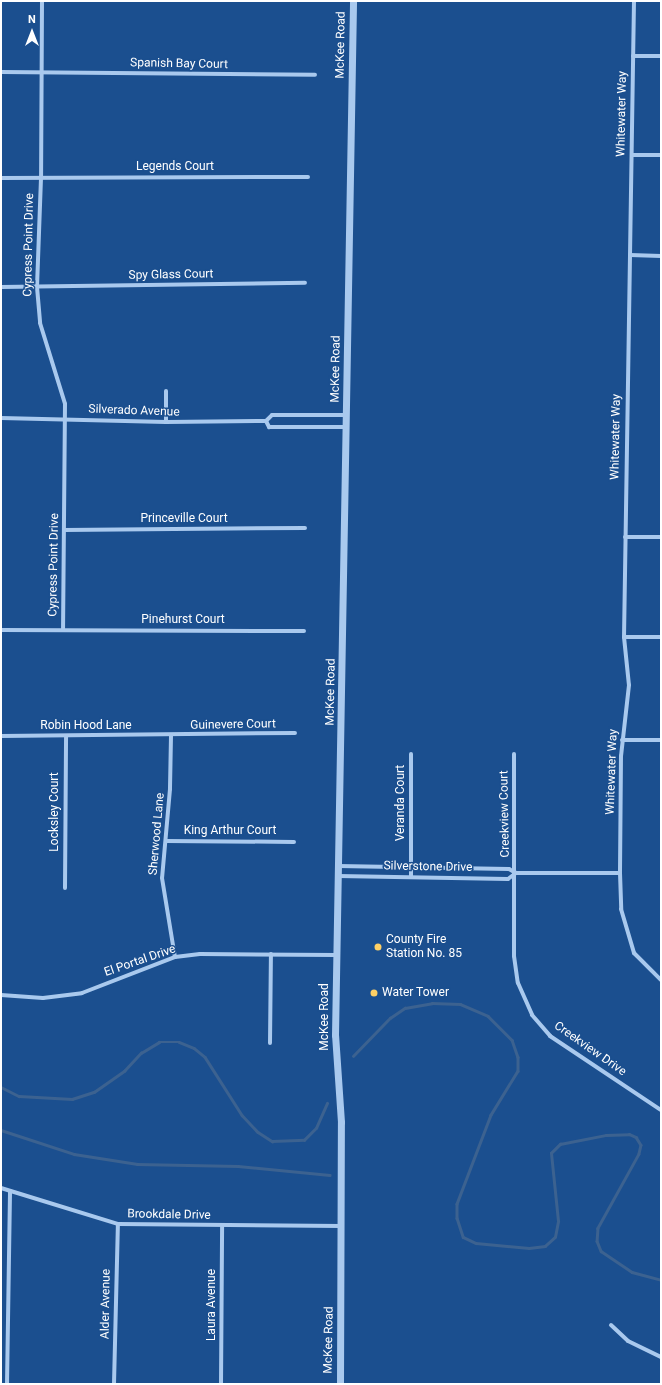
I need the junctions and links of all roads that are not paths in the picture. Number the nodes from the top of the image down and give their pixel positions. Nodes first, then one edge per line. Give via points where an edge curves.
1 (42, 1) edge
2 (353, 1) edge
3 (634, 1) edge
4 (634, 56) junction
5 (661, 56) edge
6 (1, 72) edge
7 (42, 72) junction
8 (316, 75) dead end
9 (632, 155) junction
10 (661, 155) edge
11 (308, 177) dead end
12 (1, 178) edge
13 (41, 178) junction
14 (630, 255) junction
15 (661, 256) edge
16 (305, 282) dead end
17 (36, 287) junction
18 (1, 288) edge
19 (166, 391) dead end
20 (346, 415) junction
21 (1, 418) edge
22 (66, 418) junction
23 (266, 421) junction
24 (166, 422) junction
25 (346, 427) junction
26 (304, 528) dead end
27 (64, 530) junction
28 (661, 537) edge
29 (625, 538) junction
30 (1, 630) edge
31 (63, 630) junction
32 (304, 631) dead end
33 (624, 637) junction
34 (661, 637) edge
35 (295, 734) dead end
36 (1, 736) edge
37 (66, 736) junction
38 (171, 736) junction
39 (622, 740) junction
40 (661, 740) edge
41 (411, 754) dead end
42 (514, 754) dead end
43 (166, 841) junction
44 (294, 842) dead end
45 (338, 866) junction
46 (411, 867) junction
47 (516, 873) junction
48 (620, 873) junction
49 (338, 876) junction
50 (411, 877) junction
51 (65, 888) dead end
52 (271, 954) junction
53 (336, 955) junction
54 (175, 958) junction
55 (661, 980) edge
56 (1, 995) edge
57 (270, 1043) dead end
58 (661, 1110) edge
59 (1, 1188) edge
60 (10, 1191) junction
61 (118, 1224) junction
62 (222, 1226) junction
63 (342, 1226) junction
64 (611, 1325) dead end
65 (661, 1357) edge
66 (7, 1384) edge
67 (114, 1384) edge
68 (221, 1384) edge
69 (340, 1384) edge

1 - 7 street, Cypress Point Drive
2 - 20 street, McKee Road
3 - 4 street, Whitewater Way
4 - 5 street
4 - 9 street, Whitewater Way
6 - 7 street, Spanish Bay Court
7 - 8 street, Spanish Bay Court
7 - 13 street, Cypress Point Drive
9 - 10 street
9 - 14 street, Whitewater Way
11 - 13 street, Legends Court
12 - 13 street, Legends Court
13 - 17 street, Cypress Point Drive
14 - 15 street
14 - 29 street, Whitewater Way
16 - 17 street, Spy Glass Court
17 - 18 street, Spy Glass Court
17 - 22 street, Cypress Point Drive via 40,323 60,381
19 - 24 street
20 - 23 street, Silverado Avenue via 272,415
20 - 25 street, McKee Road
21 - 22 street, Silverado Avenue
22 - 24 street, Silverado Avenue
22 - 27 street, Cypress Point Drive
23 - 24 street, Silverado Avenue
23 - 25 street, Silverado Avenue via 269,427
25 - 45 street, McKee Road
26 - 27 street, Princeville Court
27 - 31 street, Cypress Point Drive
28 - 29 street
29 - 33 street, Whitewater Way
30 - 31 street, Pinehurst Court
31 - 32 street, Pinehurst Court
33 - 34 street
33 - 39 street, Whitewater Way via 629,685
35 - 38 street, Guinevere Court
36 - 37 street, Robin Hood Lane
37 - 38 street, Robin Hood Lane
37 - 51 street, Locksley Court
38 - 43 street, Sherwood Lane
39 - 40 street
39 - 48 street, Whitewater Way
41 - 46 street, Veranda Court
42 - 47 street, Creekview Court
43 - 44 street, King Arthur Court
43 - 54 street, Sherwood Lane via 162,878
45 - 46 street, Silverstone Drive
45 - 49 street, McKee Road
46 - 47 street, Silverstone Drive via 509,869
46 - 50 street, Veranda Court
47 - 48 street, Silverstone Drive
47 - 50 street, Silverstone Drive via 508,879
47 - 58 street, Creekview Drive via 514,956 518,983 532,1015 550,1036
48 - 55 street, Whitewater Way via 621,909 634,953
49 - 50 street, Silverstone Drive
49 - 53 street, McKee Road
52 - 53 street, El Portal Drive
52 - 54 street, El Portal Drive via 214,953
52 - 57 street
53 - 63 street, McKee Road via 335,1035 342,1122
54 - 56 street, El Portal Drive via 82,992 43,998
59 - 60 street, Brookdale Drive
60 - 61 street, Brookdale Drive
60 - 66 street
61 - 62 street, Brookdale Drive
61 - 67 street, Alder Avenue
62 - 63 street, Brookdale Drive
62 - 68 street, Laura Avenue
63 - 69 street, McKee Road
64 - 65 street via 628,1341

